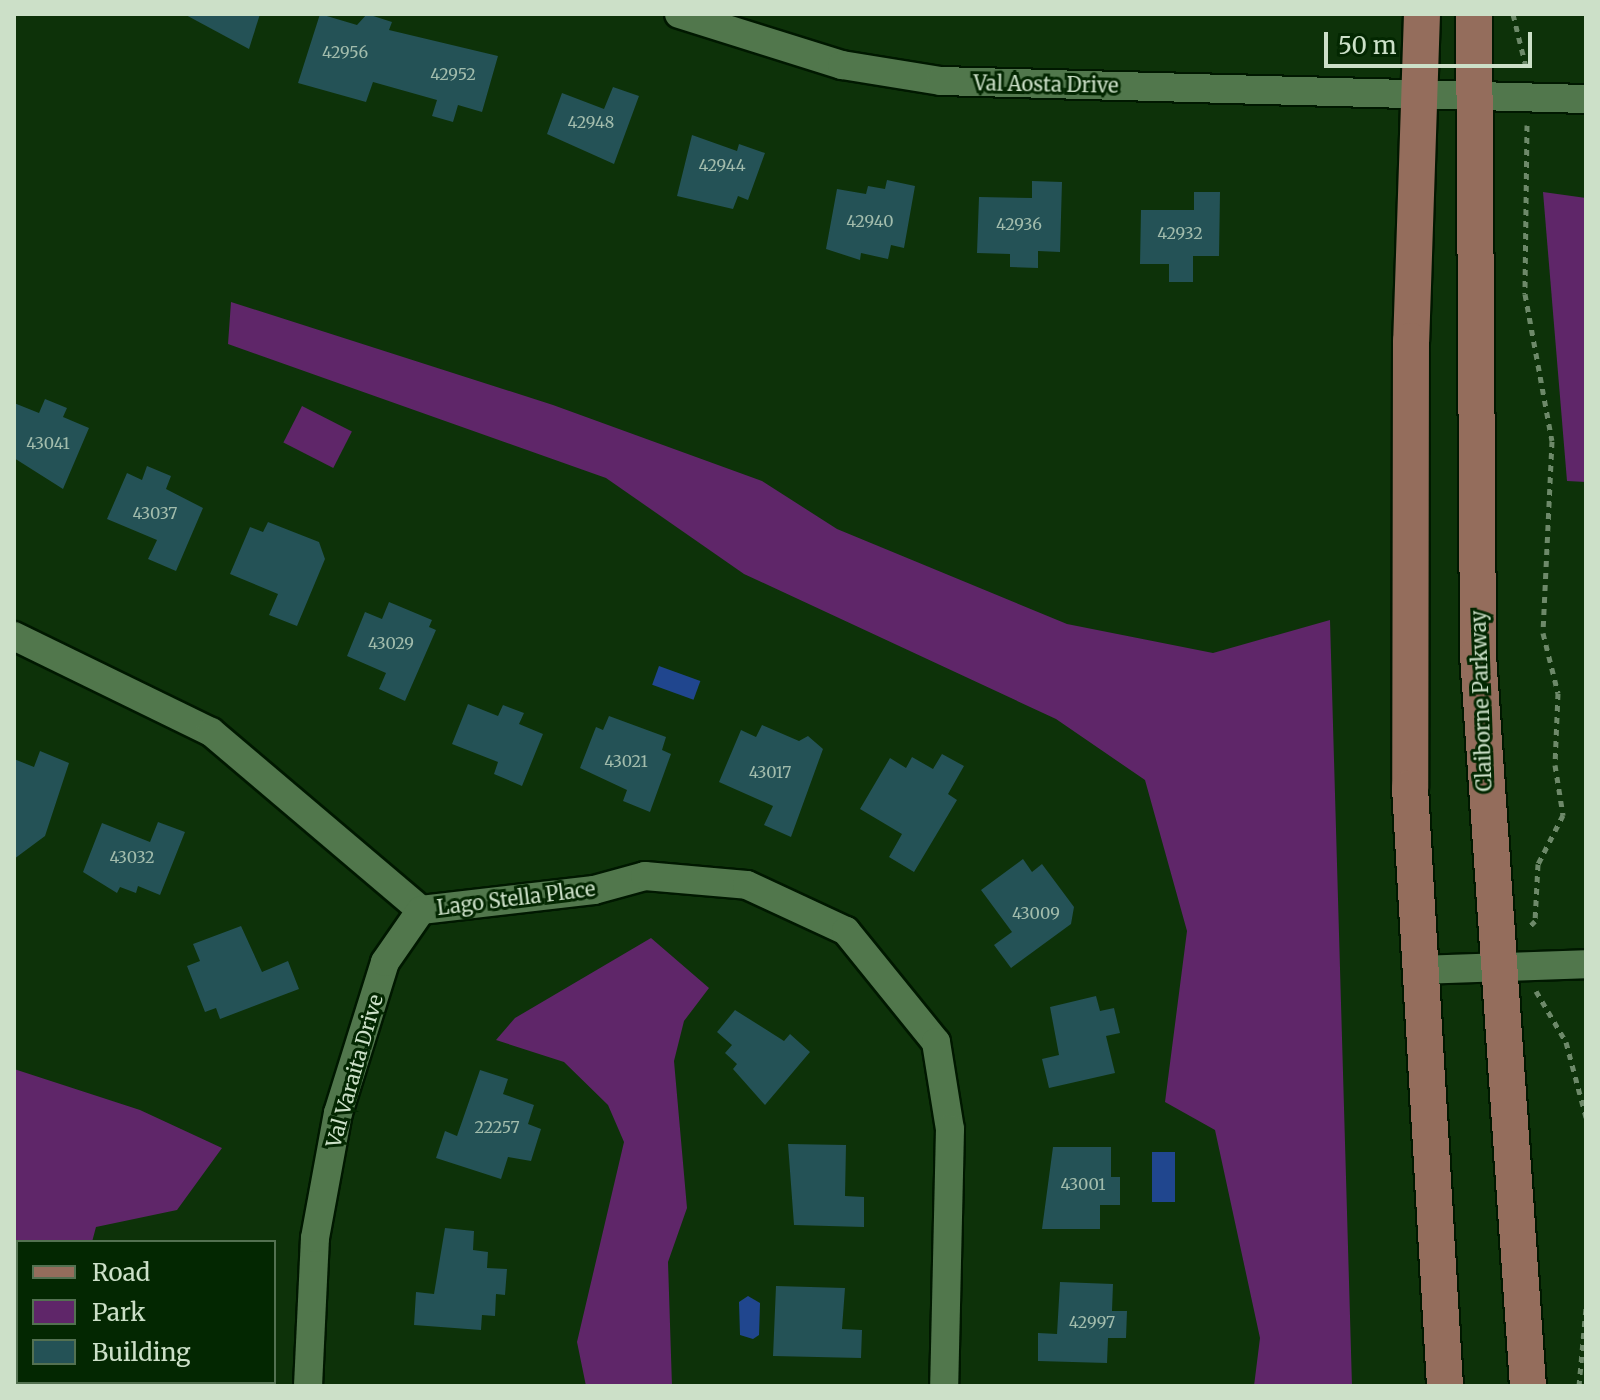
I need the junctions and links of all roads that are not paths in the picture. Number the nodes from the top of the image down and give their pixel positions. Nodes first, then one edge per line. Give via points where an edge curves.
1 (679, 14) edge
2 (1422, 14) edge
3 (1474, 14) edge
4 (1421, 93) junction
5 (1473, 95) junction
6 (1586, 99) edge
7 (14, 636) edge
8 (421, 910) junction
9 (1586, 964) edge
10 (1495, 967) junction
11 (1418, 970) junction
12 (308, 1386) edge
13 (944, 1386) edge
14 (1445, 1386) edge
15 (1528, 1386) edge

1 - 4 street, Val Aosta Drive via 829,61 909,78
2 - 4 main road
3 - 5 main road, Claiborne Parkway
4 - 5 street, Val Aosta Drive
4 - 11 main road via 1408,622
5 - 6 street, Val Aosta Drive
5 - 10 main road, Claiborne Parkway via 1478,655
7 - 8 street, Lago Stella Place via 211,732
8 - 12 street, Val Varaita Drive via 385,962 338,1113 315,1238
8 - 13 street, Lago Stella Place via 594,890 645,876 747,885 846,931 936,1042 950,1129
9 - 10 street
10 - 11 street
10 - 15 main road, Claiborne Parkway via 1526,1290
11 - 14 main road

